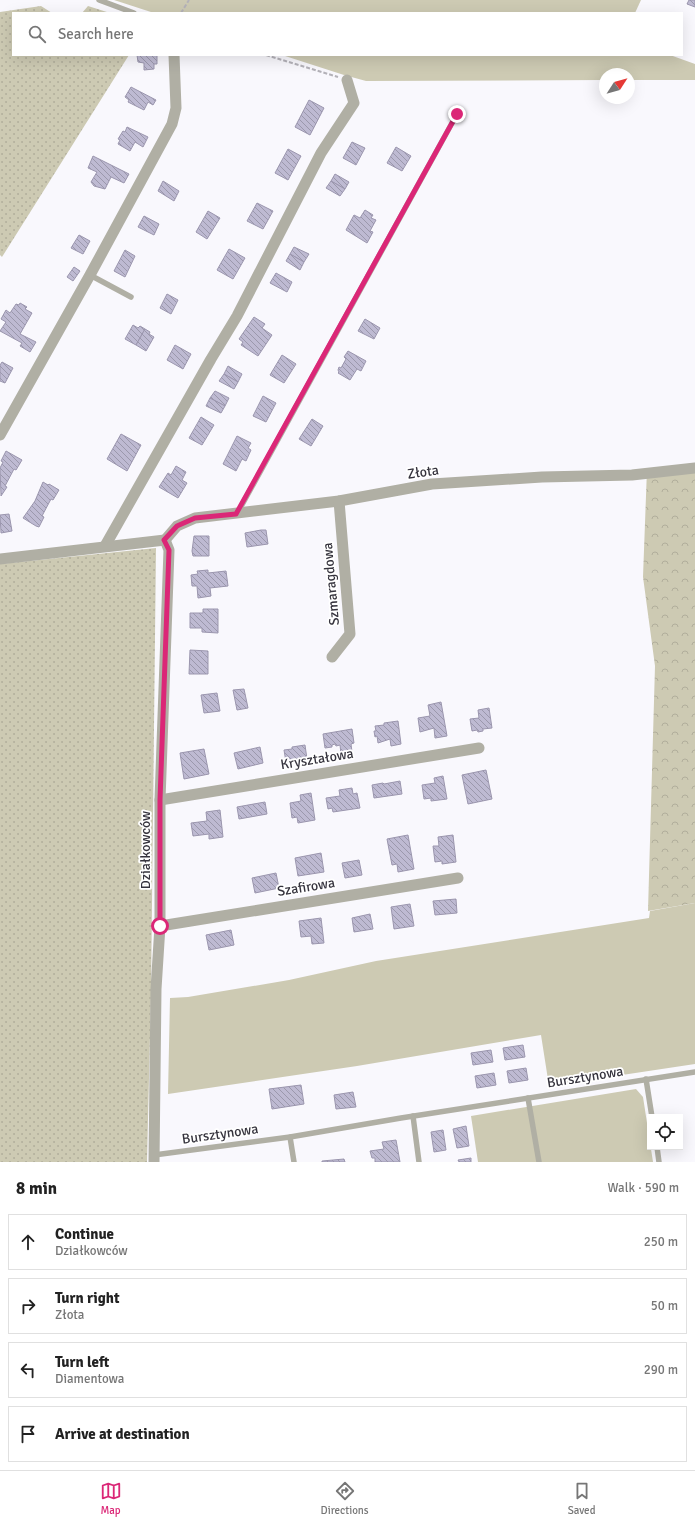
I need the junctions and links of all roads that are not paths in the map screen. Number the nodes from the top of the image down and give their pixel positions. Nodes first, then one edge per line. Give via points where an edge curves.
1 (99, 0) edge
2 (131, 12) edge
3 (174, 56) edge
4 (347, 80) road end
5 (457, 114) dead end
6 (90, 275) junction
7 (131, 297) dead end
8 (0, 435) edge
9 (695, 468) edge
10 (339, 501) junction
11 (236, 514) junction
12 (164, 540) junction
13 (105, 546) junction
14 (0, 559) edge
15 (332, 657) dead end
16 (479, 748) dead end
17 (160, 800) junction
18 (458, 878) dead end
19 (160, 926) junction
20 (695, 1072) edge
21 (646, 1079) junction
22 (528, 1098) junction
23 (652, 1114) edge
24 (412, 1116) junction
25 (290, 1137) junction
26 (657, 1150) edge
27 (154, 1159) edge
28 (294, 1162) edge
29 (420, 1162) edge
30 (539, 1162) edge
31 (659, 1162) edge

1 - 2 lane
3 - 6 street via 176,108 172,124
4 - 13 street via 354,103 321,153 237,316
5 - 11 lane
6 - 7 lane
6 - 8 street
9 - 10 street, Złota via 632,475 542,477 432,484
10 - 11 street, Złota
10 - 15 street, Szmaragdowa via 350,634
11 - 12 street, Złota via 195,518 177,526
12 - 13 street
12 - 17 street, Działkowców via 169,550
13 - 14 street
16 - 17 street, Kryształowa
17 - 19 street, Działkowców
18 - 19 street, Szafirowa
19 - 27 street, Działkowców via 156,989
20 - 21 lane, Bursztynowa
21 - 22 lane, Bursztynowa
21 - 23 lane
22 - 24 lane, Bursztynowa
22 - 30 lane
24 - 25 lane, Bursztynowa
24 - 29 lane
25 - 27 lane, Bursztynowa
25 - 28 lane
26 - 31 lane

